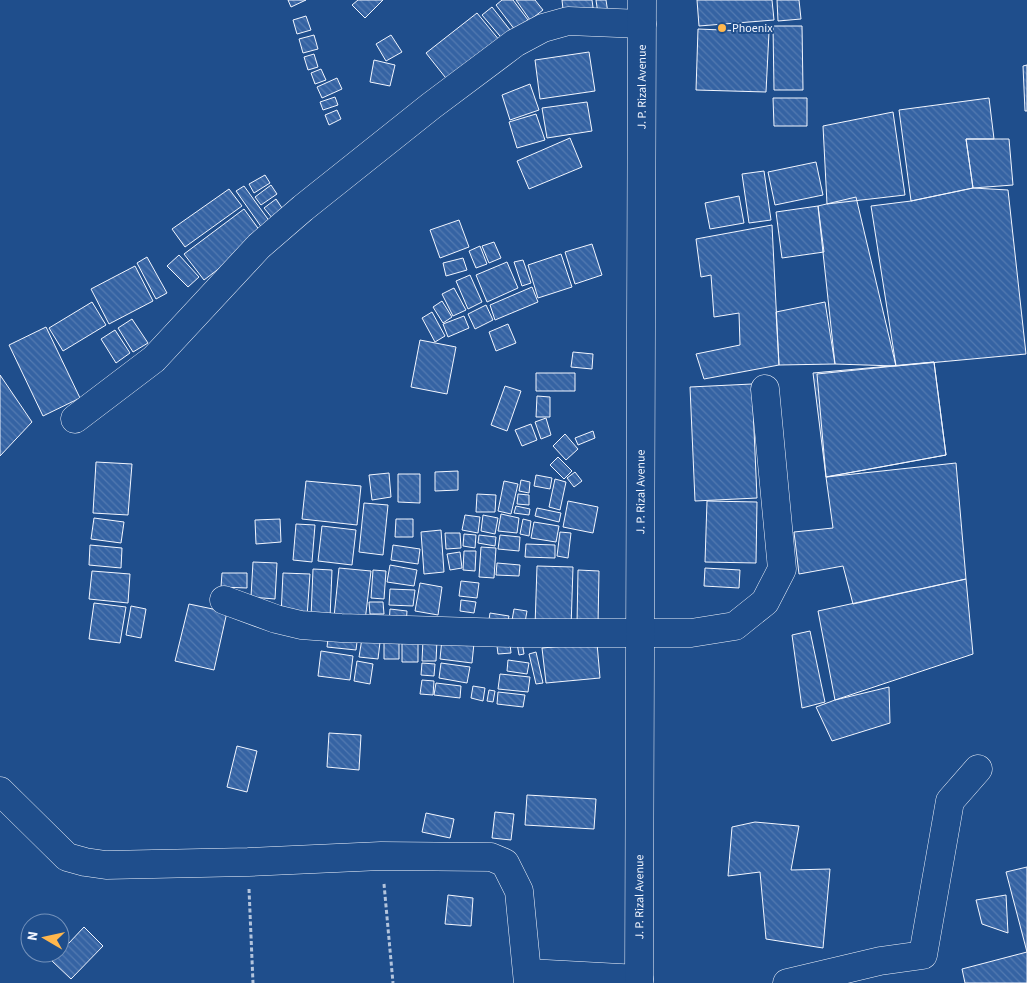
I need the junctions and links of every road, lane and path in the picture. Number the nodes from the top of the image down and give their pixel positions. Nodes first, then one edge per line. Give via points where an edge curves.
1 (642, 12) edge
2 (765, 389) dead end
3 (75, 420) dead end
4 (224, 600) dead end
5 (640, 632) junction
6 (978, 769) dead end
7 (0, 791) edge
8 (382, 856) junction
9 (248, 862) junction
10 (528, 978) edge
11 (639, 981) edge
12 (252, 983) edge
13 (393, 983) edge
14 (787, 983) edge

1 - 3 street via 568,21 543,28 515,43 303,208 259,246 154,359
1 - 5 street, J. P. Rizal Avenue
2 - 5 street via 782,569 765,602 735,626 691,633
4 - 5 street via 301,625 514,633
5 - 11 street, J. P. Rizal Avenue
6 - 14 street via 950,801 923,955 880,961
7 - 9 street via 67,857 106,865
8 - 9 street
8 - 10 street via 491,857 505,863 519,891
8 - 13 path
9 - 12 path
10 - 11 street

